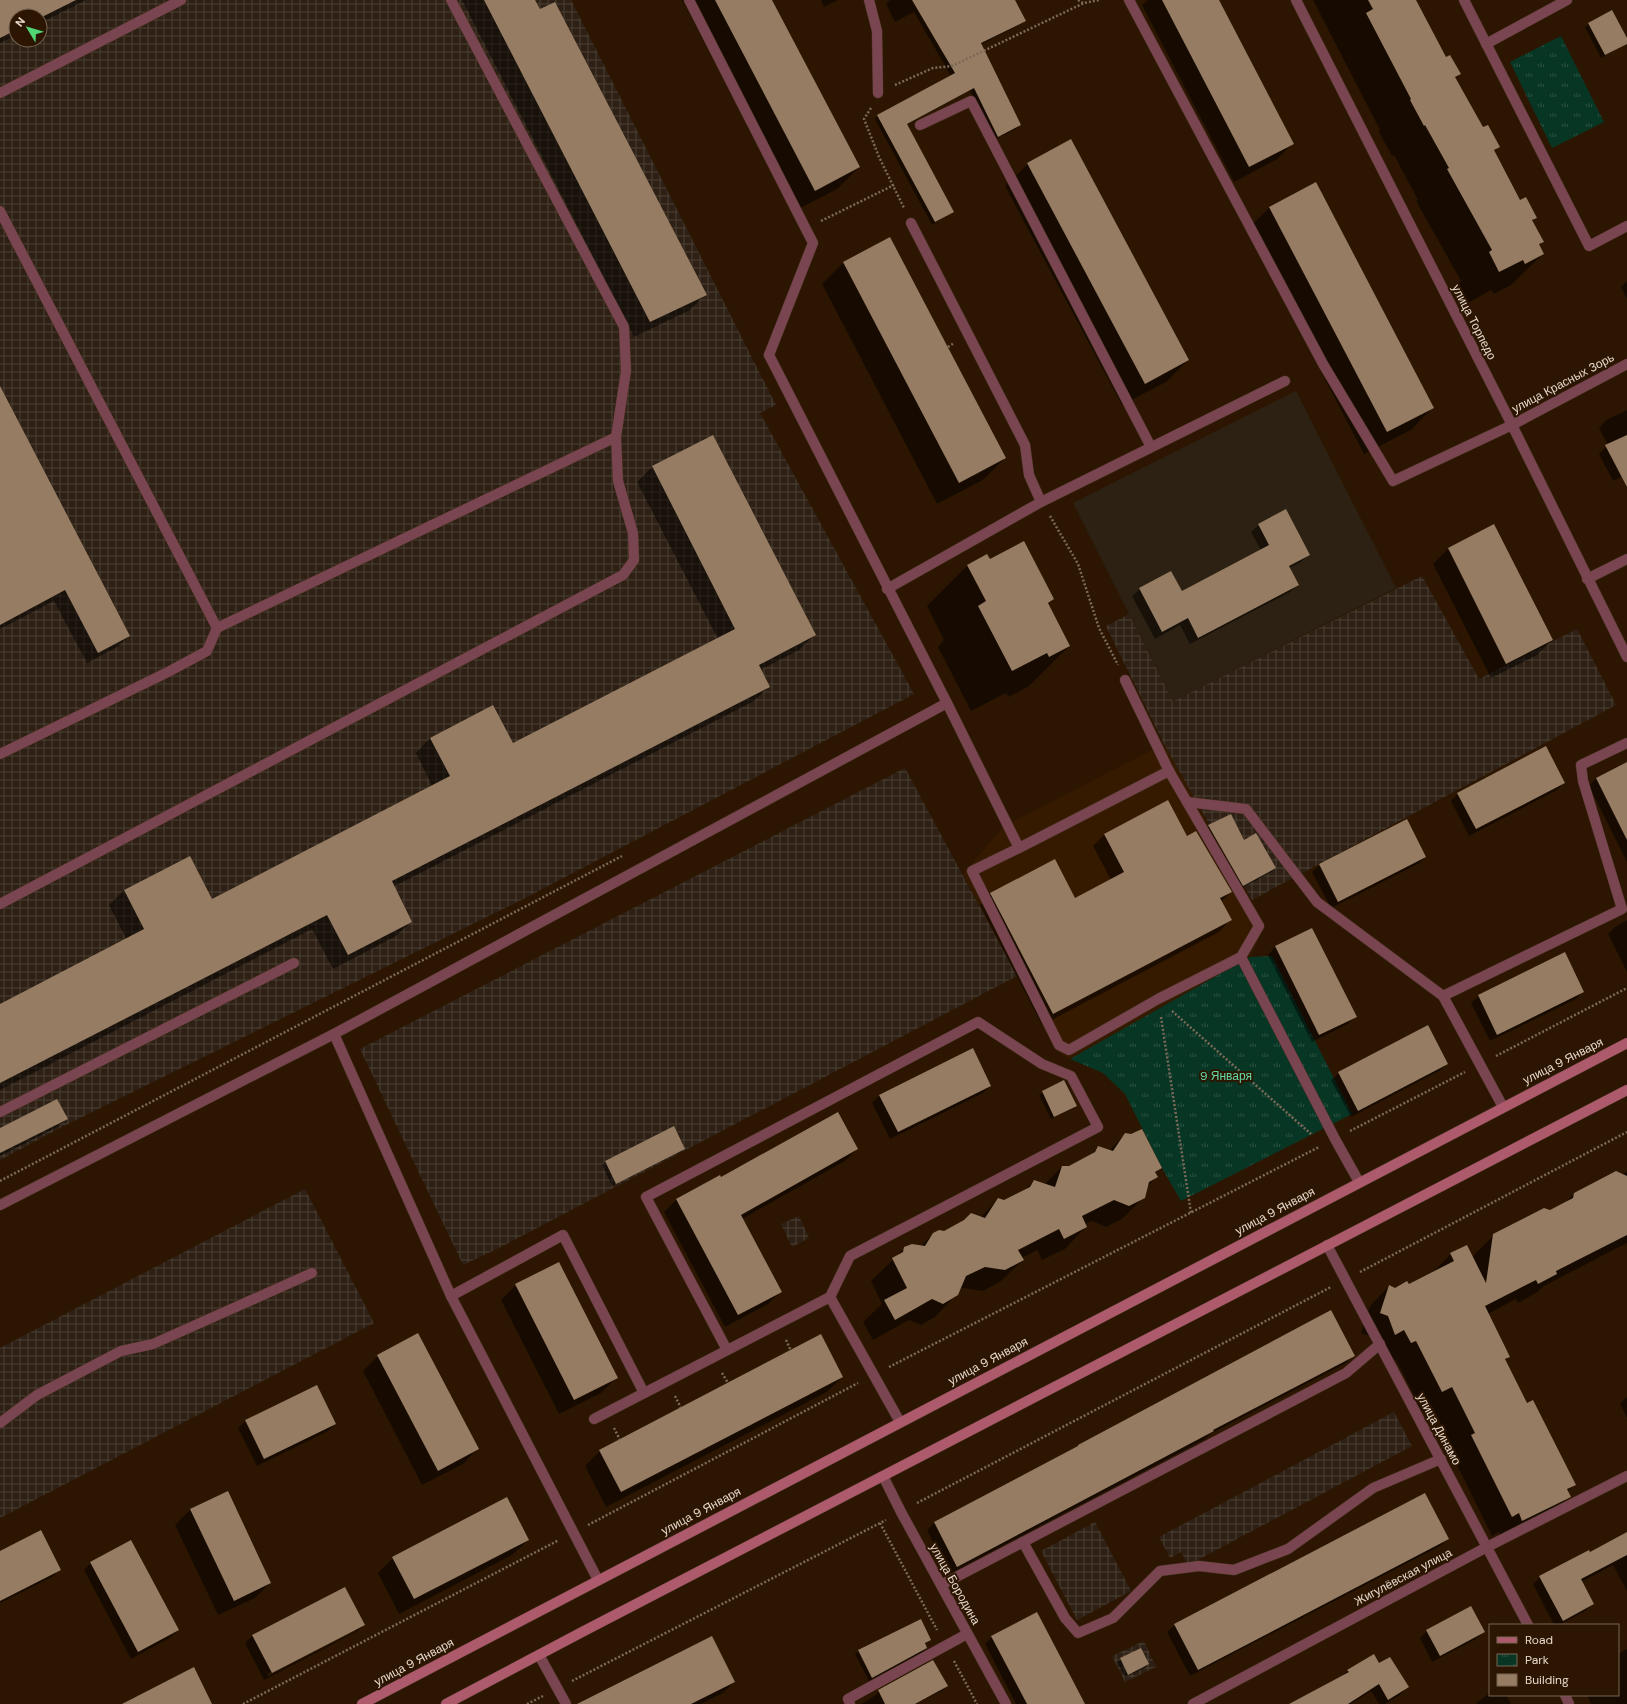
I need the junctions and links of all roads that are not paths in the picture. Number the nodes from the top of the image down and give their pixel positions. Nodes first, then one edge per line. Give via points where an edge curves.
1 (181, 0) edge
2 (451, 0) edge
3 (690, 0) edge
4 (869, 0) edge
5 (1129, 0) edge
6 (1296, 0) edge
7 (1464, 0) edge
8 (1567, 0) edge
9 (1486, 44) junction
10 (0, 93) edge
11 (878, 94) road end
12 (920, 125) dead end
13 (0, 211) edge
14 (911, 224) road end
15 (1627, 226) edge
16 (1627, 364) edge
17 (1285, 381) dead end
18 (1512, 425) junction
19 (616, 437) junction
20 (1151, 447) junction
21 (1041, 502) junction
22 (1627, 559) edge
23 (1587, 579) junction
24 (887, 588) junction
25 (217, 628) junction
26 (1627, 658) edge
27 (1125, 680) road end
28 (947, 703) junction
29 (1627, 743) edge
30 (0, 754) edge
31 (1169, 771) junction
32 (1187, 802) junction
33 (1019, 848) junction
34 (0, 904) edge
35 (1241, 956) junction
36 (294, 963) dead end
37 (1443, 996) junction
38 (334, 1034) junction
39 (1627, 1043) edge
40 (1627, 1090) edge
41 (1503, 1106) junction
42 (0, 1112) edge
43 (1359, 1182) junction
44 (0, 1205) edge
45 (1328, 1245) junction
46 (312, 1273) dead end
47 (451, 1296) junction
48 (830, 1297) junction
49 (1380, 1344) junction
50 (727, 1350) junction
51 (644, 1393) junction
52 (594, 1419) dead end
53 (900, 1422) junction
54 (0, 1423) edge
55 (1440, 1459) junction
56 (883, 1476) junction
57 (1627, 1476) edge
58 (1023, 1542) junction
59 (1488, 1548) junction
60 (598, 1580) junction
61 (941, 1585) junction
62 (1527, 1624) edge
63 (967, 1634) junction
64 (539, 1655) junction
65 (362, 1704) edge
66 (446, 1704) edge
67 (566, 1704) edge
68 (850, 1704) edge
69 (1006, 1704) edge
70 (1193, 1704) edge

1 - 10 street
2 - 19 street via 624,327 626,371
3 - 24 street via 813,243 769,355
4 - 11 street via 877,31
5 - 18 street, улица Красных Зорь via 1323,364 1392,481
6 - 18 street, улица Торпедо
7 - 9 street
8 - 9 street
9 - 15 street via 1589,246
12 - 20 street via 971,101
13 - 25 street
14 - 21 street via 1025,445 1029,475
16 - 18 street, улица Красных Зорь
17 - 20 street
18 - 23 street, улица Торпедо
19 - 25 street
19 - 34 street via 618,481 632,533 634,560 623,575
20 - 21 street
21 - 24 street
22 - 23 street
23 - 26 street, улица Торпедо
24 - 28 street
25 - 30 street via 207,651
27 - 31 street
28 - 33 street
28 - 38 street
29 - 37 street via 1581,765 1583,781 1622,909
31 - 32 street
31 - 33 street
32 - 35 street via 1259,926
32 - 37 street via 1246,809 1317,902
33 - 35 street via 972,871 1059,1046 1069,1050 1158,999
35 - 43 street
36 - 42 street
37 - 41 street
38 - 44 street
38 - 47 street
39 - 41 main road, улица 9 Января
40 - 45 main road
41 - 43 main road, улица 9 Января
43 - 53 main road, улица 9 Января
45 - 49 street, улица Динамо
45 - 56 main road
46 - 54 street via 153,1344 121,1351 37,1395
47 - 51 street via 563,1235
47 - 60 street
48 - 50 street
48 - 50 street via 850,1256 1098,1127 1071,1076 1042,1064 978,1022 646,1197
48 - 53 street
49 - 55 street, улица Динамо
49 - 58 street via 1346,1373
50 - 51 street
51 - 52 street
53 - 60 main road, улица 9 Января
55 - 58 street via 1373,1488 1288,1549 1234,1570 1199,1566 1160,1571 1113,1618 1078,1633 1065,1618
55 - 59 street, улица Динамо
56 - 61 street, улица Бородина
56 - 64 main road
57 - 59 street, Жигулёвская улица
58 - 61 street
59 - 62 street, улица Динамо
59 - 70 street, Жигулёвская улица
60 - 65 main road, улица 9 Января
61 - 63 street, улица Бородина
63 - 68 street via 848,1699
63 - 69 street, улица Бородина
64 - 66 main road
64 - 67 street

